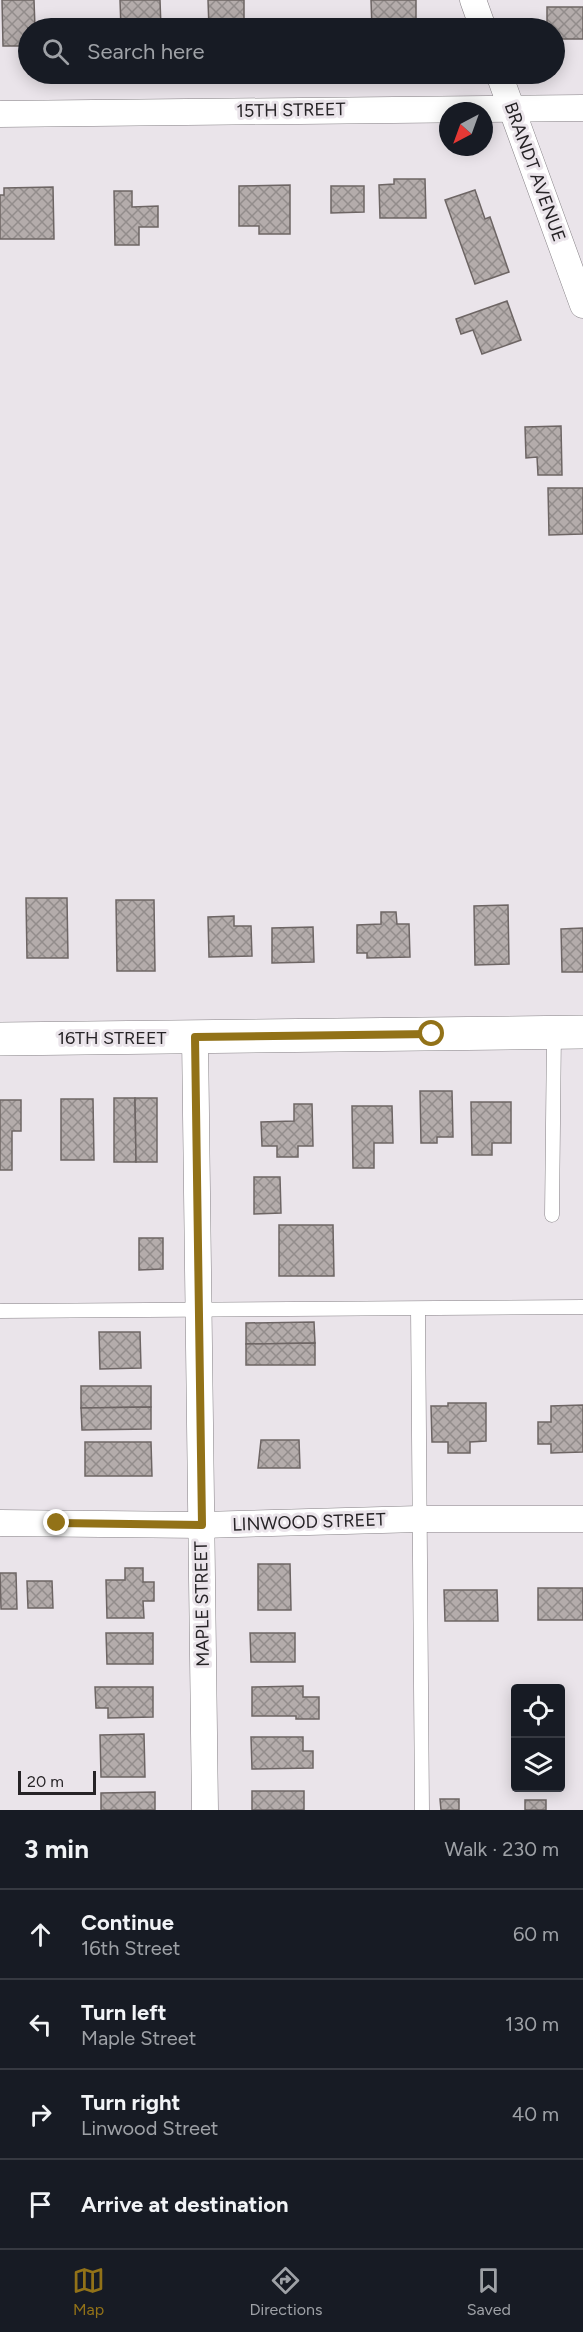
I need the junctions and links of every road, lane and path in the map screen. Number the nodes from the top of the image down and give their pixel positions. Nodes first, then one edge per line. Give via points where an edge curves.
1 (472, 0) edge
2 (479, 18) edge
3 (503, 84) edge
4 (583, 108) edge
5 (512, 109) junction
6 (0, 114) edge
7 (583, 305) edge
8 (568, 1032) edge
9 (195, 1037) junction
10 (0, 1039) edge
11 (552, 1215) dead end
12 (583, 1306) edge
13 (198, 1308) junction
14 (418, 1309) junction
15 (0, 1311) edge
16 (419, 1519) junction
17 (583, 1519) edge
18 (0, 1523) edge
19 (202, 1525) junction
20 (205, 1810) edge
21 (422, 1810) edge

1 - 2 street
3 - 5 street, BRANDT AVENUE
4 - 5 street, 15TH STREET
5 - 6 street, 15TH STREET
5 - 7 street, BRANDT AVENUE
8 - 9 street, 16TH STREET
8 - 11 lane
9 - 10 street, 16TH STREET
9 - 13 street, MAPLE STREET
12 - 14 lane
13 - 14 lane
13 - 15 lane
13 - 19 street, MAPLE STREET
14 - 16 lane
16 - 17 street, LINWOOD STREET
16 - 19 street, LINWOOD STREET
16 - 21 lane
18 - 19 street, LINWOOD STREET
19 - 20 street, MAPLE STREET

